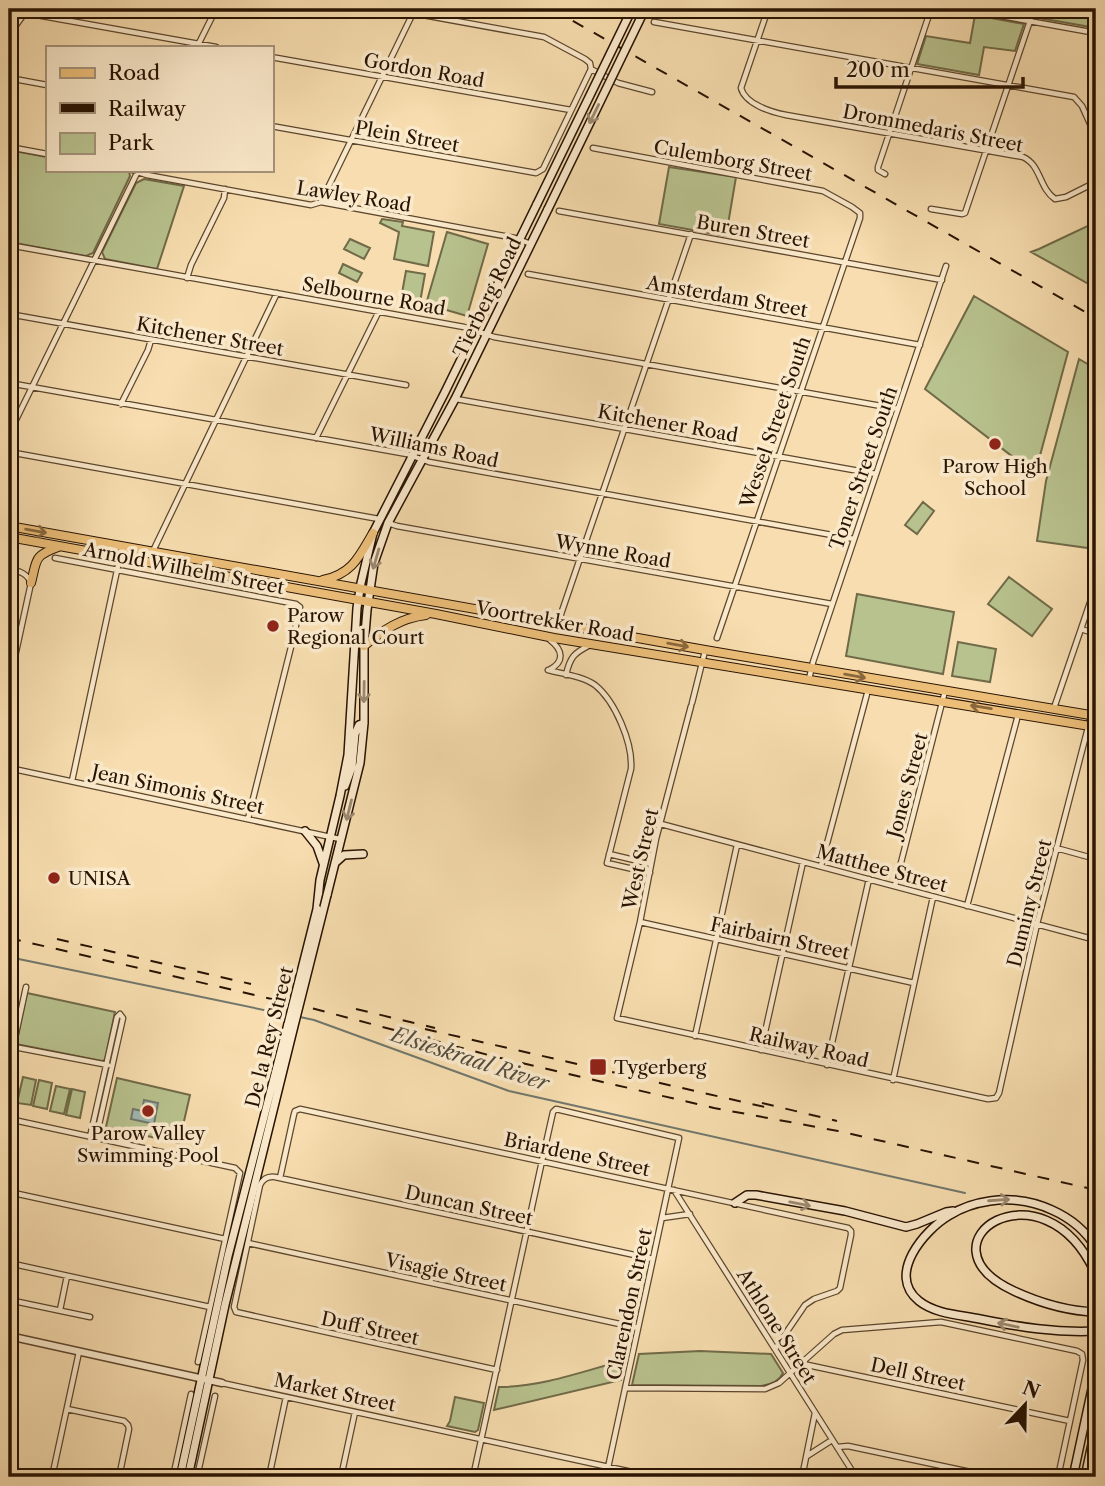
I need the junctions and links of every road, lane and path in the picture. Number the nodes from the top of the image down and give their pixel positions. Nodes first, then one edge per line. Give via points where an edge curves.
1 (216, 9) edge
2 (390, 9) edge
3 (632, 9) edge
4 (645, 9) edge
5 (768, 9) edge
6 (931, 9) edge
7 (962, 9) edge
8 (1034, 9) edge
9 (27, 10) edge
10 (414, 11) edge
11 (1030, 21) junction
12 (654, 22) dead end
13 (1096, 33) edge
14 (9, 35) edge
15 (757, 40) junction
16 (197, 46) edge
17 (273, 57) edge
18 (911, 68) junction
19 (591, 69) junction
20 (382, 77) junction
21 (9, 78) edge
22 (46, 85) edge
23 (1008, 85) junction
24 (652, 92) dead end
25 (571, 110) junction
26 (273, 126) edge
27 (889, 132) junction
28 (1096, 137) edge
29 (352, 140) junction
30 (9, 147) edge
31 (593, 148) dead end
32 (986, 150) junction
33 (46, 154) edge
34 (135, 172) edge
35 (145, 172) edge
36 (885, 174) dead end
37 (1096, 182) edge
38 (225, 189) junction
39 (321, 202) junction
40 (931, 209) dead end
41 (559, 211) dead end
42 (860, 216) joint
43 (691, 234) junction
44 (520, 240) junction
45 (531, 244) junction
46 (9, 245) edge
47 (93, 260) junction
48 (845, 262) junction
49 (946, 266) dead end
50 (528, 274) dead end
51 (187, 278) junction
52 (942, 280) junction
53 (277, 293) junction
54 (669, 300) junction
55 (379, 311) junction
56 (9, 314) edge
57 (62, 324) junction
58 (823, 327) junction
59 (475, 330) junction
60 (486, 334) junction
61 (151, 340) junction
62 (920, 345) junction
63 (246, 357) junction
64 (646, 364) junction
65 (347, 375) junction
66 (9, 383) edge
67 (406, 385) dead end
68 (32, 387) junction
69 (801, 392) junction
70 (455, 399) junction
71 (121, 404) junction
72 (898, 409) junction
73 (215, 420) junction
74 (625, 429) junction
75 (9, 434) edge
76 (316, 438) junction
77 (9, 452) edge
78 (412, 456) junction
79 (778, 457) junction
80 (423, 460) junction
81 (876, 474) junction
82 (184, 484) junction
83 (603, 494) junction
84 (379, 519) junction
85 (756, 521) junction
86 (388, 523) junction
87 (9, 526) edge
88 (373, 533) junction
89 (9, 537) edge
90 (854, 539) junction
91 (61, 546) junction
92 (123, 546) junction
93 (152, 551) junction
94 (120, 557) junction
95 (55, 558) dead end
96 (581, 559) junction
97 (9, 569) edge
98 (118, 570) junction
99 (321, 581) junction
100 (30, 583) junction
101 (1096, 585) edge
102 (734, 587) junction
103 (364, 590) junction
104 (363, 601) junction
105 (832, 604) junction
106 (436, 614) junction
107 (560, 624) junction
108 (1081, 629) junction
109 (1096, 634) edge
110 (545, 636) junction
111 (717, 638) dead end
112 (591, 645) junction
113 (364, 646) junction
114 (705, 650) junction
115 (702, 663) junction
116 (569, 664) junction
117 (811, 668) junction
118 (566, 675) junction
119 (575, 677) junction
120 (809, 679) junction
121 (9, 684) edge
122 (868, 689) junction
123 (945, 691) junction
124 (943, 701) junction
125 (1054, 708) junction
126 (1018, 714) junction
127 (1094, 715) edge
128 (363, 723) junction
129 (1093, 727) edge
130 (9, 768) edge
131 (72, 781) junction
132 (340, 796) junction
133 (248, 819) junction
134 (661, 824) junction
135 (305, 831) junction
136 (331, 836) junction
137 (341, 839) junction
138 (737, 845) junction
139 (1056, 848) junction
140 (363, 854) dead end
141 (609, 854) junction
142 (1096, 859) edge
143 (803, 862) junction
144 (335, 863) junction
145 (323, 864) junction
146 (651, 864) junction
147 (821, 866) junction
148 (650, 873) junction
149 (869, 879) junction
150 (895, 886) junction
151 (933, 897) junction
152 (967, 906) junction
153 (640, 922) junction
154 (1037, 925) junction
155 (716, 939) junction
156 (1096, 940) edge
157 (783, 954) junction
158 (849, 968) junction
159 (914, 983) junction
160 (26, 987) dead end
161 (617, 1018) joint
162 (291, 1025) junction
163 (695, 1036) junction
164 (11, 1046) edge
165 (761, 1050) junction
166 (109, 1065) junction
167 (827, 1065) junction
168 (9, 1066) edge
169 (893, 1080) junction
170 (996, 1098) joint
171 (9, 1119) edge
172 (93, 1138) junction
173 (542, 1161) junction
174 (280, 1178) junction
175 (671, 1189) junction
176 (9, 1192) edge
177 (735, 1203) junction
178 (961, 1210) junction
179 (691, 1214) junction
180 (662, 1218) junction
181 (527, 1232) junction
182 (225, 1239) junction
183 (248, 1243) junction
184 (1096, 1248) edge
185 (653, 1259) junction
186 (9, 1263) edge
187 (1096, 1275) edge
188 (66, 1276) junction
189 (9, 1300) edge
190 (512, 1301) junction
191 (210, 1307) junction
192 (60, 1310) junction
193 (1092, 1312) edge
194 (90, 1317) dead end
195 (638, 1328) junction
196 (1096, 1331) edge
197 (9, 1336) edge
198 (775, 1349) junction
199 (79, 1352) junction
200 (198, 1362) dead end
201 (802, 1363) junction
202 (498, 1370) junction
203 (1096, 1370) edge
204 (790, 1373) junction
205 (205, 1379) junction
206 (222, 1383) joint
207 (625, 1388) junction
208 (191, 1394) dead end
209 (215, 1396) dead end
210 (286, 1397) junction
211 (67, 1409) junction
212 (355, 1412) junction
213 (816, 1412) junction
214 (1070, 1421) junction
215 (1096, 1425) edge
216 (481, 1440) junction
217 (832, 1440) junction
218 (837, 1447) junction
219 (1096, 1448) edge
220 (806, 1456) junction
221 (608, 1467) junction
222 (52, 1477) edge
223 (118, 1477) edge
224 (173, 1477) edge
225 (180, 1477) edge
226 (188, 1477) edge
227 (198, 1477) edge
228 (268, 1477) edge
229 (341, 1477) edge
230 (473, 1477) edge
231 (606, 1477) edge
232 (655, 1477) edge
233 (802, 1477) edge
234 (856, 1477) edge
235 (994, 1477) edge
236 (1058, 1477) edge
237 (1073, 1477) edge
238 (1087, 1477) edge

1 - 16 street
2 - 10 street
3 - 44 main road, Tierberg Road, bridge
4 -> 45 main road, Tierberg Road, bridge
5 - 15 street
6 - 18 street
7 - 11 street
8 - 11 street
9 - 14 street
9 - 16 street
10 - 19 street via 544,37 585,59
10 - 20 street
11 - 13 street
11 - 23 street
12 - 15 street
15 - 18 street
15 - 27 street, Drommedaris Street via 741,86 744,96 771,112
17 - 20 street, Gordon Road
18 - 23 street
18 - 27 street
19 - 24 street via 618,83
19 - 25 street
20 - 25 street, Gordon Road
20 - 29 street
21 - 22 street
23 - 28 street via 1074,97
23 - 32 street
25 - 29 street, Plein Street via 539,172
26 - 29 street, Plein Street
27 - 32 street, Drommedaris Street
27 - 36 street via 877,168
29 - 39 street
30 - 33 street
31 - 42 street, Culemborg Street via 823,191
32 - 37 street, Drommedaris Street via 1027,159 1055,200
32 - 40 street via 965,213
34 - 47 street
35 - 38 street, Lawley Road
38 - 39 street, Lawley Road via 311,205
38 - 51 street
39 - 44 street, Lawley Road
41 - 43 street, Buren Street
42 - 48 street, Wessel Street South
43 - 48 street, Buren Street
43 - 54 street
44 - 45 street, Lawley Road
44 - 59 main road, Tierberg Road
45 - 60 main road, Tierberg Road
46 - 47 street, Selbourne Road
47 - 51 street, Selbourne Road
47 - 57 street
48 - 52 street, Buren Street
48 - 58 street, Wessel Street South
49 - 52 street, Toner Street South
50 - 54 street, Amsterdam Street
51 - 53 street, Selbourne Road
52 - 62 street, Toner Street South
53 - 55 street, Selbourne Road
53 - 63 street
54 - 58 street, Amsterdam Street
54 - 64 street
55 - 59 street, Selbourne Road
55 - 65 street
56 - 57 street, Kitchener Street
57 - 61 street, Kitchener Street
57 - 68 street
58 - 62 street, Amsterdam Street
58 - 69 street, Wessel Street South
59 - 60 street, Selbourne Road
59 - 78 main road, Tierberg Road
60 - 64 street, Selbourne Road
60 - 70 main road, Tierberg Road
61 - 63 street, Kitchener Street
61 - 71 street
62 - 72 street, Toner Street South
63 - 65 street, Kitchener Street
63 - 73 street
64 - 69 street, Selbourne Road
64 - 74 street
65 - 67 street, Kitchener Street
65 - 76 street
66 - 68 street, Williams Road
68 - 71 street, Williams Road
68 - 75 street
69 - 72 street, Selbourne Road
69 - 79 street, Wessel Street South
70 - 74 street, Kitchener Road
70 - 80 main road, Tierberg Road
71 - 73 street, Williams Road
72 - 81 street, Toner Street South
73 - 76 street, Williams Road
73 - 82 street
74 - 79 street, Kitchener Road
74 - 83 street
76 - 78 street, Williams Road
77 - 82 street
78 - 80 street, Williams Road
78 - 84 main road, Tierberg Road
79 - 81 street, Kitchener Road
79 - 85 street, Wessel Street South
80 - 83 street, Williams Road
80 - 86 main road, Tierberg Road
81 - 90 street, Toner Street South
82 - 84 street
82 - 93 street
83 - 85 street, Williams Road
83 - 96 street
84 - 88 main road, Tierberg Road
85 - 90 street, Williams Road
85 - 102 street, Wessel Street South
86 - 96 street, Wynne Road
86 -> 103 main road, Tierberg Road
87 -> 92 main road, Voortrekker Road
88 - 99 main road via 348,571
88 - 103 main road, Tierberg Road
89 - 91 main road, Voortrekker Road
90 - 105 street, Toner Street South
91 - 94 main road, Voortrekker Road
91 - 100 main road via 37,558
92 - 93 main road, Voortrekker Road
92 - 94 street
93 - 99 main road, Voortrekker Road
94 - 98 street
94 - 104 main road, Voortrekker Road
95 - 98 street, Arnold Wilhelm Street
96 - 102 street, Wynne Road
96 - 107 street
97 - 100 street via 24,573
98 - 131 street
98 - 133 street, Arnold Wilhelm Street via 300,607
99 - 103 main road, Voortrekker Road
100 - 121 street
101 - 108 street
102 - 105 street, Wynne Road
102 - 111 street, Wessel Street South
103 - 104 main road, Tierberg Road
103 - 107 main road, Voortrekker Road
104 - 106 main road, Voortrekker Road
104 - 113 main road, De la Rey Street
104 - 132 main road, De la Rey Street
105 - 117 street, Toner Street South
106 - 110 main road, Voortrekker Road
106 - 113 main road via 401,621
107 -> 114 main road, Voortrekker Road
108 - 109 street
108 - 125 street
110 - 112 main road, Voortrekker Road
110 - 118 street via 561,655 548,670
112 - 115 main road, Voortrekker Road
112 - 116 street via 576,653
113 -> 128 main road, De la Rey Street
114 - 115 street, West Street
114 - 117 main road, Voortrekker Road
115 - 120 main road, Voortrekker Road
115 - 134 street, West Street
116 - 118 street
116 - 119 street
117 - 120 street, Toner Street South
117 -> 123 main road, Voortrekker Road
118 - 119 street
119 - 141 street via 605,695 630,747 631,769
120 - 122 main road, Voortrekker Road
122 - 124 main road, Voortrekker Road
122 - 147 street
123 - 124 street, Jones Street
123 - 125 main road, Voortrekker Road
126 -> 124 main road, Voortrekker Road
124 - 150 street, Jones Street
125 - 127 main road, Voortrekker Road
126 - 129 main road, Voortrekker Road
126 - 152 street
127 - 129 street, Duminy Street
128 - 132 main road via 356,730 352,767
128 -> 137 main road, De la Rey Street via 360,763
129 - 139 street, Duminy Street
130 - 131 street, Jean Simonis Street
131 - 133 street, Jean Simonis Street
132 - 136 main road, De la Rey Street
133 - 135 street, Jean Simonis Street
134 - 138 street, Matthee Street
134 - 146 street, West Street
135 - 136 street, Jean Simonis Street
135 - 145 main road
136 - 137 street, Jean Simonis Street
136 - 145 main road, De la Rey Street
137 - 144 main road, De la Rey Street
138 - 143 street, Matthee Street
138 - 155 street
139 - 142 street
139 - 154 street, Duminy Street
140 - 144 main road via 344,855
141 - 146 street
141 - 148 street via 607,863
143 - 147 street, Matthee Street
143 - 157 street
144 - 162 main road, De la Rey Street, bridge
145 - 162 main road, De la Rey Street, bridge
146 - 148 street, West Street
147 - 149 street, Matthee Street
148 - 153 street, West Street
149 - 150 street, Matthee Street
149 - 158 street
150 - 151 street, Matthee Street
151 - 152 street, Matthee Street
151 - 159 street
152 - 154 street, Matthee Street
153 - 155 street, Fairbairn Street
153 - 161 street, West Street
154 - 156 street, Matthee Street
154 - 170 street, Duminy Street
155 - 157 street, Fairbairn Street
155 - 163 street
157 - 158 street, Fairbairn Street
157 - 165 street
158 - 159 street, Fairbairn Street
158 - 167 street
159 - 169 street
160 - 164 street
161 - 163 street, Railway Road
162 - 205 main road, De la Rey Street via 228,1256
163 - 165 street, Railway Road
164 - 166 street
164 - 168 street
165 - 167 street, Railway Road
166 - 166 street via 117,1017 120,1014 122,1018
166 - 172 street
167 - 169 street, Railway Road
169 - 170 street, Railway Road
171 - 172 street
172 - 182 street via 239,1170
173 - 174 street, Briardene Street via 301,1109 293,1115
173 - 175 street, Briardene Street
173 - 175 street, Clarendon Street via 554,1110 679,1138
173 - 181 street
174 - 181 street, Duncan Street
174 - 183 street via 269,1177 261,1183
175 - 177 street, Briardene Street
175 - 179 street, Athlone Street
175 - 180 street, Clarendon Street
176 - 182 street
177 -> 178 main road via 756,1195 906,1227
177 - 198 street, Briardene Street via 850,1229 839,1289 805,1305
178 -> 184 main road via 988,1201 1030,1202 1074,1223
196 -> 178 main road via 1016,1327 936,1310 918,1301 905,1277 908,1262 927,1235
179 - 180 street
179 - 198 street, Athlone Street
180 - 185 street, Clarendon Street
181 - 185 street, Duncan Street
181 - 190 street
182 - 191 street
183 - 190 street, Visagie Street
183 - 202 street, Duff Street via 234,1307 237,1313
185 - 195 street, Clarendon Street
186 - 188 street
187 - 193 main road via 1073,1238 1037,1217 1019,1214 996,1219 977,1240 980,1264 1002,1285 1045,1303
188 - 191 street
188 - 192 street
189 - 192 street
190 - 195 street, Visagie Street
190 - 202 street
191 - 200 street
192 - 194 street
195 - 207 street, Clarendon Street
197 - 199 street, Market Street
198 - 204 street, Athlone Street
199 - 205 street, Market Street
199 - 211 street
201 - 204 street
201 - 214 street, Dell Street
201 - 214 street via 846,1328 947,1322 1082,1354
202 - 216 street
203 - 237 main road
204 - 207 street via 765,1389
204 - 213 street, Athlone Street
205 - 206 street, Market Street
205 - 225 main road, De la Rey Street
205 - 226 main road, De la Rey Street
206 - 210 street, Market Street
207 - 221 street, Clarendon Street
208 - 224 street
209 - 227 street
210 - 212 street, Market Street
210 - 228 street
211 - 222 street
211 - 223 street via 128,1425
212 - 216 street, Market Street
212 - 229 street
213 - 217 street, Athlone Street
213 - 220 street
214 - 236 street
215 - 238 main road
216 - 221 street, Market Street
216 - 230 street
217 - 218 street, Athlone Street
217 - 220 street
218 - 234 street, Athlone Street
218 - 235 street
219 - 238 street
220 - 233 street
221 - 231 street, Clarendon Street
221 - 232 street, Market Street

